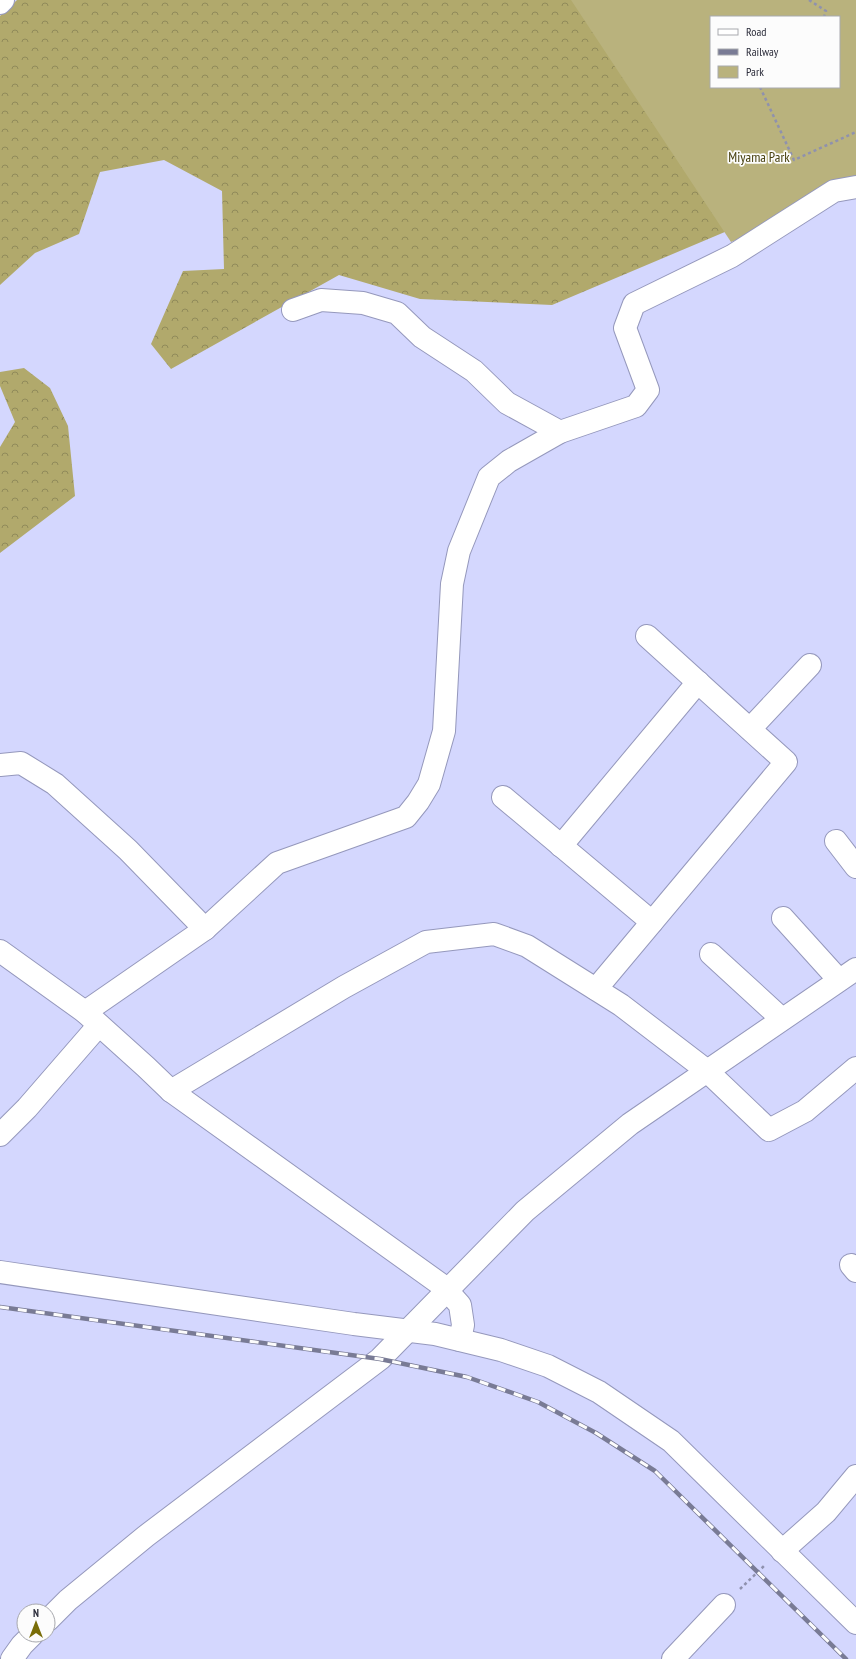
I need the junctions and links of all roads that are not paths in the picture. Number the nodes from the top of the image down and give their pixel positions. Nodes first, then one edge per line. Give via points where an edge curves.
1 (3, 0) edge
2 (0, 3) edge
3 (856, 187) edge
4 (293, 310) dead end
5 (560, 432) junction
6 (647, 636) dead end
7 (810, 665) dead end
8 (698, 682) junction
9 (750, 729) junction
10 (0, 765) edge
11 (502, 797) dead end
12 (836, 841) dead end
13 (561, 846) junction
14 (856, 867) edge
15 (783, 918) dead end
16 (652, 922) junction
17 (205, 929) junction
18 (0, 950) edge
19 (711, 954) dead end
20 (848, 975) edge
21 (596, 989) junction
22 (92, 1019) junction
23 (782, 1019) junction
24 (856, 1068) edge
25 (706, 1070) junction
26 (171, 1091) junction
27 (0, 1135) edge
28 (0, 1272) edge
29 (447, 1291) junction
30 (408, 1331) junction
31 (460, 1340) junction
32 (856, 1476) edge
33 (782, 1551) junction
34 (724, 1605) road end
35 (56, 1612) edge
36 (856, 1623) edge
37 (24, 1643) edge
38 (12, 1659) edge
39 (673, 1659) edge

1 - 2 street
3 - 5 street via 834,191 732,256 634,304 624,328 648,390 636,406
4 - 5 street via 321,300 363,303 397,313 422,337 474,371 507,404
5 - 17 street via 509,461 489,477 459,551 452,584 444,731 429,784 418,802 406,817 278,863
6 - 8 street
7 - 9 street
8 - 9 street
8 - 13 street
9 - 16 street via 786,762
10 - 17 street via 21,763 55,784 128,850
11 - 13 street
12 - 14 street
13 - 16 street
15 - 20 street
16 - 21 street
17 - 22 street
18 - 22 street
19 - 23 street
20 - 23 street
21 - 25 street
21 - 26 street via 527,946 494,934 426,942 344,987
22 - 26 street
22 - 27 street via 27,1108
23 - 25 street
24 - 25 street via 805,1110 769,1130
25 - 29 street via 630,1124 525,1211
26 - 29 street
28 - 30 street
29 - 30 street
29 - 31 street via 460,1305 463,1325
30 - 31 street
30 - 35 street via 380,1360 146,1536
31 - 33 street via 501,1350 548,1366 599,1392 671,1441
32 - 33 street via 826,1512
33 - 36 street
34 - 39 street
37 - 38 street

